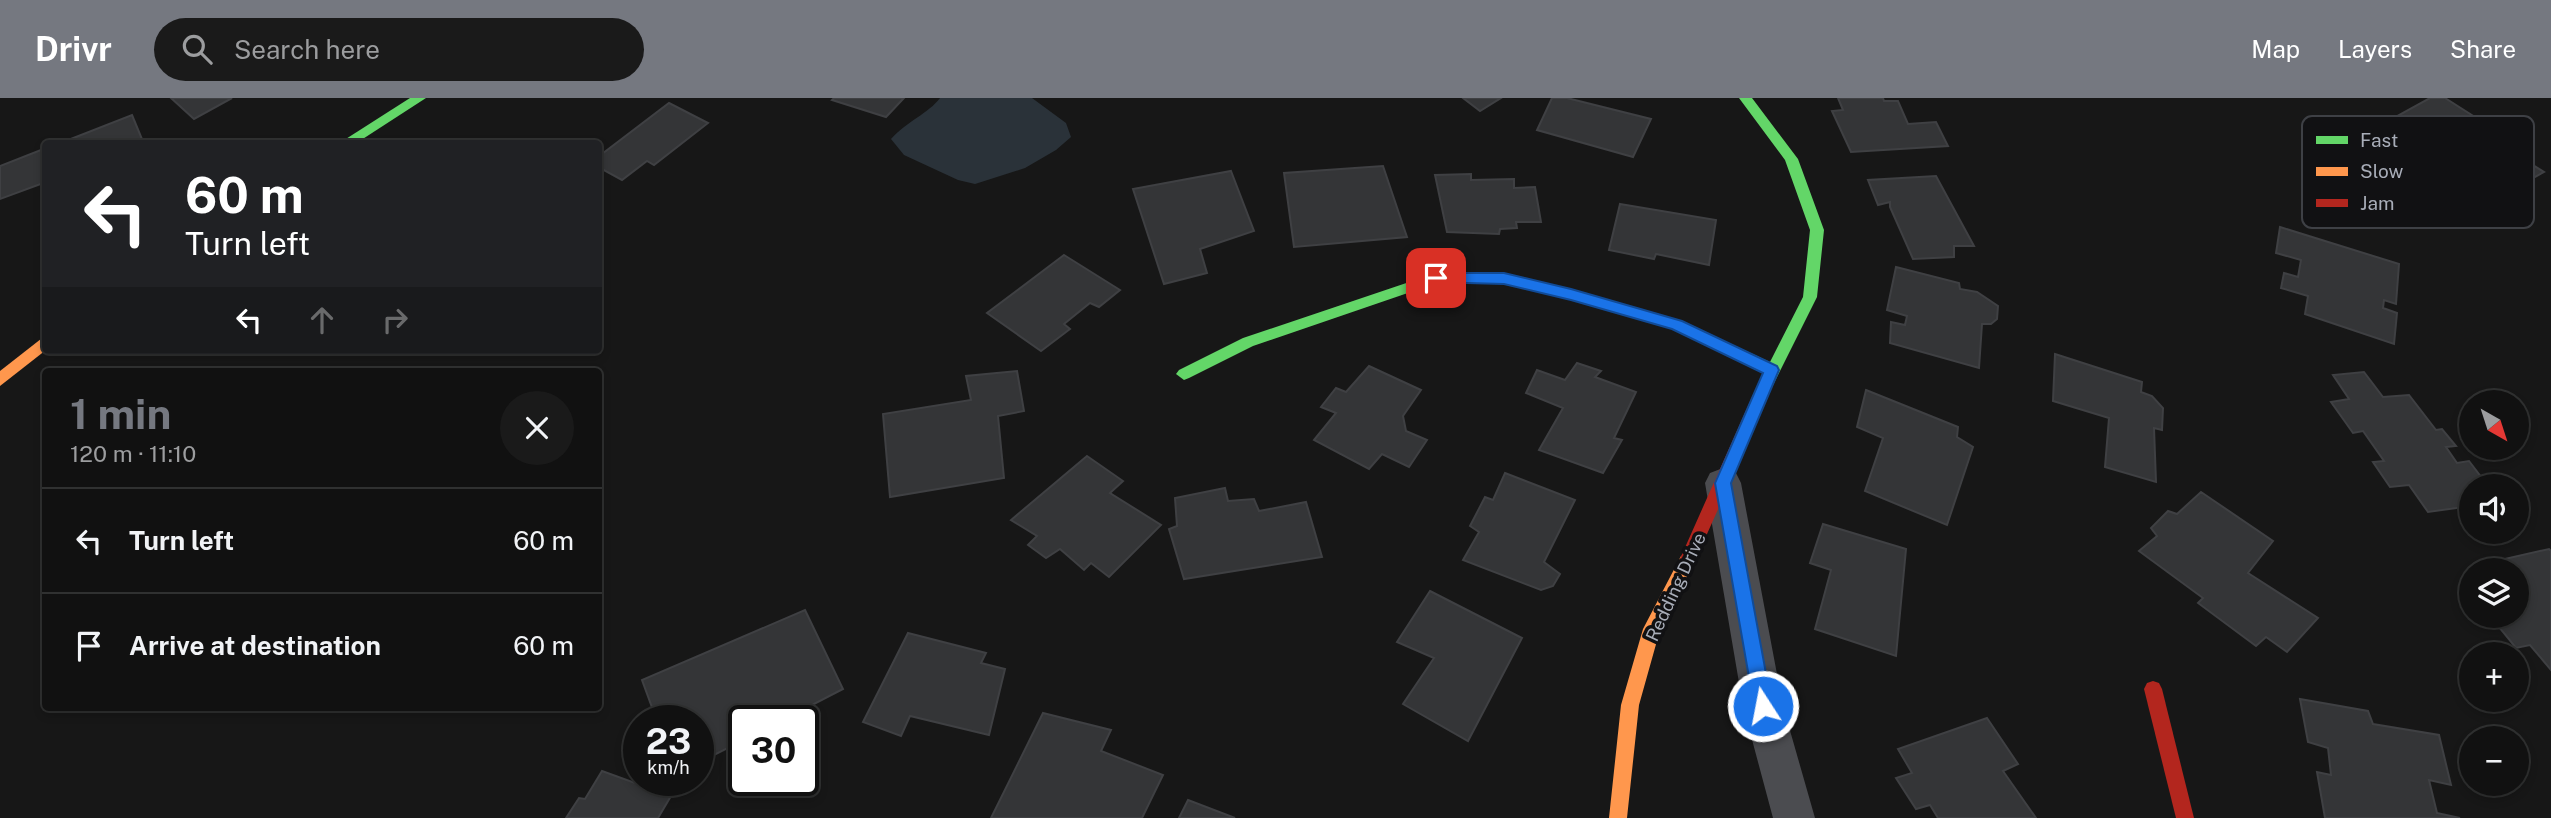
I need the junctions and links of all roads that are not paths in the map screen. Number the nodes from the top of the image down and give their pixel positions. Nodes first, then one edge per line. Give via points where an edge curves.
1 (420, 98) edge
2 (1745, 98) edge
3 (351, 140) edge
4 (42, 344) edge
5 (1772, 370) junction
6 (1184, 374) dead end
7 (0, 380) edge
8 (1723, 483) junction
9 (2153, 689) dead end
10 (1618, 818) edge
11 (1794, 818) edge
12 (2185, 818) edge

1 - 3 street
2 - 5 street, Redding Drive via 1791,159 1817,230 1810,297
4 - 7 street
5 - 6 street via 1676,325 1571,295 1504,278 1436,278 1248,342
5 - 8 street, Redding Drive
8 - 10 street, Redding Drive via 1652,629 1630,705
8 - 11 street, Redding Drive via 1763,706
9 - 12 street

